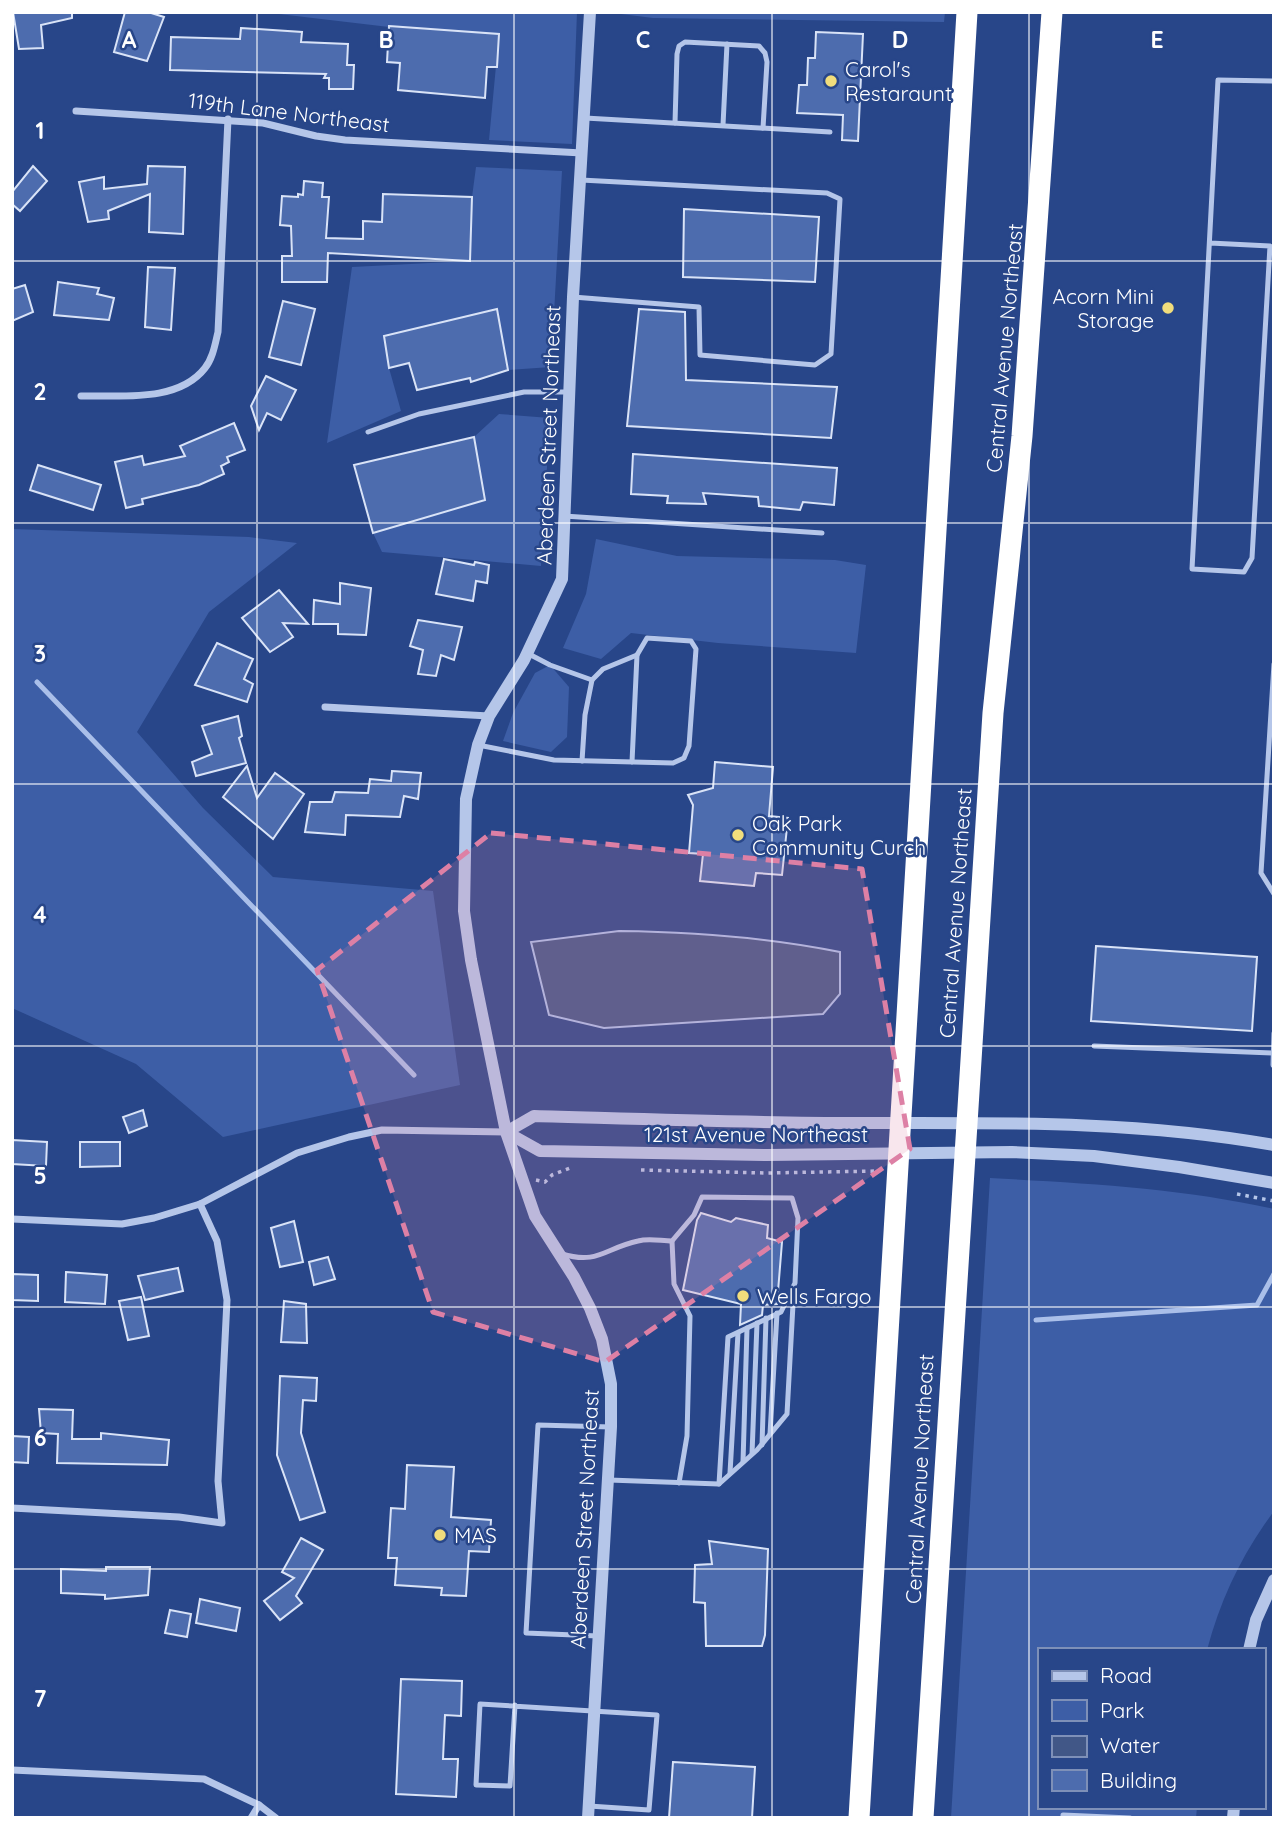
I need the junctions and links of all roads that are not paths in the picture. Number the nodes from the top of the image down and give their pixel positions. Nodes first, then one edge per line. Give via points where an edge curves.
1 (590, 12) edge
2 (967, 12) edge
3 (1052, 12) edge
4 (727, 44) junction
5 (1274, 81) edge
6 (76, 111) dead end
7 (583, 118) junction
8 (228, 119) junction
9 (675, 123) junction
10 (723, 125) junction
11 (763, 128) junction
12 (830, 132) dead end
13 (582, 153) junction
14 (581, 180) junction
15 (1210, 243) junction
16 (1272, 247) edge
17 (573, 297) junction
18 (569, 392) junction
19 (81, 396) dead end
20 (368, 432) dead end
21 (564, 516) junction
22 (822, 533) dead end
23 (527, 653) junction
24 (637, 655) junction
25 (1274, 664) edge
26 (592, 680) junction
27 (325, 707) dead end
28 (489, 716) junction
29 (478, 745) junction
30 (582, 761) junction
31 (632, 762) junction
32 (1265, 806) junction
33 (1274, 807) edge
34 (1274, 894) edge
35 (1274, 1033) edge
36 (1094, 1046) dead end
37 (1273, 1053) edge
38 (1273, 1065) edge
39 (506, 1132) junction
40 (1274, 1145) edge
41 (1274, 1184) edge
42 (200, 1204) junction
43 (12, 1219) edge
44 (672, 1241) junction
45 (559, 1253) junction
46 (794, 1283) junction
47 (777, 1313) junction
48 (766, 1318) junction
49 (757, 1323) junction
50 (747, 1328) junction
51 (738, 1333) junction
52 (611, 1427) junction
53 (770, 1434) junction
54 (762, 1445) junction
55 (752, 1454) junction
56 (743, 1462) junction
57 (730, 1473) junction
58 (608, 1480) junction
59 (679, 1483) junction
60 (719, 1484) junction
61 (12, 1508) edge
62 (1274, 1580) edge
63 (598, 1636) junction
64 (1249, 1648) edge
65 (515, 1706) junction
66 (594, 1710) junction
67 (12, 1770) edge
68 (259, 1805) junction
69 (588, 1812) edge
70 (251, 1818) edge
71 (276, 1818) edge
72 (859, 1818) edge
73 (923, 1818) edge
74 (1063, 1818) edge
75 (1129, 1818) edge

1 - 7 street, Aberdeen Street Northeast
2 - 72 highway, Central Avenue Northeast
3 - 73 highway, Central Avenue Northeast via 1022,436 993,713
4 - 9 lane via 685,42 679,46
4 - 10 lane
4 - 11 lane via 759,47 765,53
5 - 15 lane via 1218,80
6 - 8 street, 119th Lane Northeast
7 - 9 lane
7 - 13 street, Aberdeen Street Northeast
8 - 13 street, 119th Lane Northeast via 345,140
8 - 19 street via 218,332 209,361 192,380 174,389
9 - 10 lane
10 - 11 lane
11 - 12 lane
13 - 14 street, Aberdeen Street Northeast
14 - 17 street, Aberdeen Street Northeast
14 - 17 lane via 827,193 840,199 831,354 815,365 700,355 699,307
15 - 16 lane
15 - 16 lane via 1192,569 1244,572 1252,558
17 - 18 street, Aberdeen Street Northeast
18 - 20 lane via 524,392 419,414
18 - 21 street, Aberdeen Street Northeast
21 - 22 lane
21 - 23 street, Aberdeen Street Northeast via 562,579
23 - 26 lane
23 - 28 street, Aberdeen Street Northeast
24 - 26 lane via 603,668
24 - 31 lane
24 - 31 lane via 647,638 691,641 696,649 690,746 684,758 673,763
25 - 32 lane
26 - 30 lane
27 - 28 street
28 - 29 street, Aberdeen Street Northeast
29 - 30 lane
29 - 39 street, Aberdeen Street Northeast via 466,799 464,912
30 - 31 lane
32 - 33 lane
32 - 34 lane via 1261,873
35 - 37 lane
36 - 37 lane
37 - 38 lane
39 - 40 street, 121st Avenue Northeast via 534,1116 1012,1122 1181,1132
39 - 41 street, 121st Avenue Northeast via 540,1151 767,1156 1012,1152 1094,1156
39 - 42 street, 121st Avenue Northeast via 382,1130 349,1137 296,1153
39 - 45 street, Aberdeen Street Northeast via 535,1216
42 - 43 street, 121st Avenue Northeast via 122,1224
42 - 61 street via 217,1241 227,1300 218,1481 222,1523
44 - 45 lane via 642,1240 588,1259
44 - 46 lane via 694,1215 702,1196 792,1198 798,1218
44 - 59 lane via 674,1284 690,1316 687,1436
45 - 52 street, Aberdeen Street Northeast via 602,1339 611,1384
46 - 47 lane
46 - 53 lane via 787,1414
47 - 48 lane
47 - 53 lane
48 - 49 lane
48 - 54 lane
49 - 50 lane
49 - 55 lane
50 - 51 lane
50 - 56 lane
51 - 57 lane
51 - 60 lane via 728,1337
52 - 58 street, Aberdeen Street Northeast
52 - 63 lane via 538,1425 526,1633
53 - 54 lane
54 - 55 lane
55 - 56 lane
56 - 57 lane
57 - 60 lane
58 - 59 lane
58 - 63 street, Aberdeen Street Northeast
59 - 60 lane
62 - 64 street
63 - 66 street, Aberdeen Street Northeast
65 - 65 lane via 480,1704 476,1785 510,1786
65 - 66 lane
66 - 69 street, Aberdeen Street Northeast
66 - 69 lane via 657,1715 649,1811
67 - 68 street via 204,1780
68 - 70 street
68 - 71 street
74 - 75 lane

